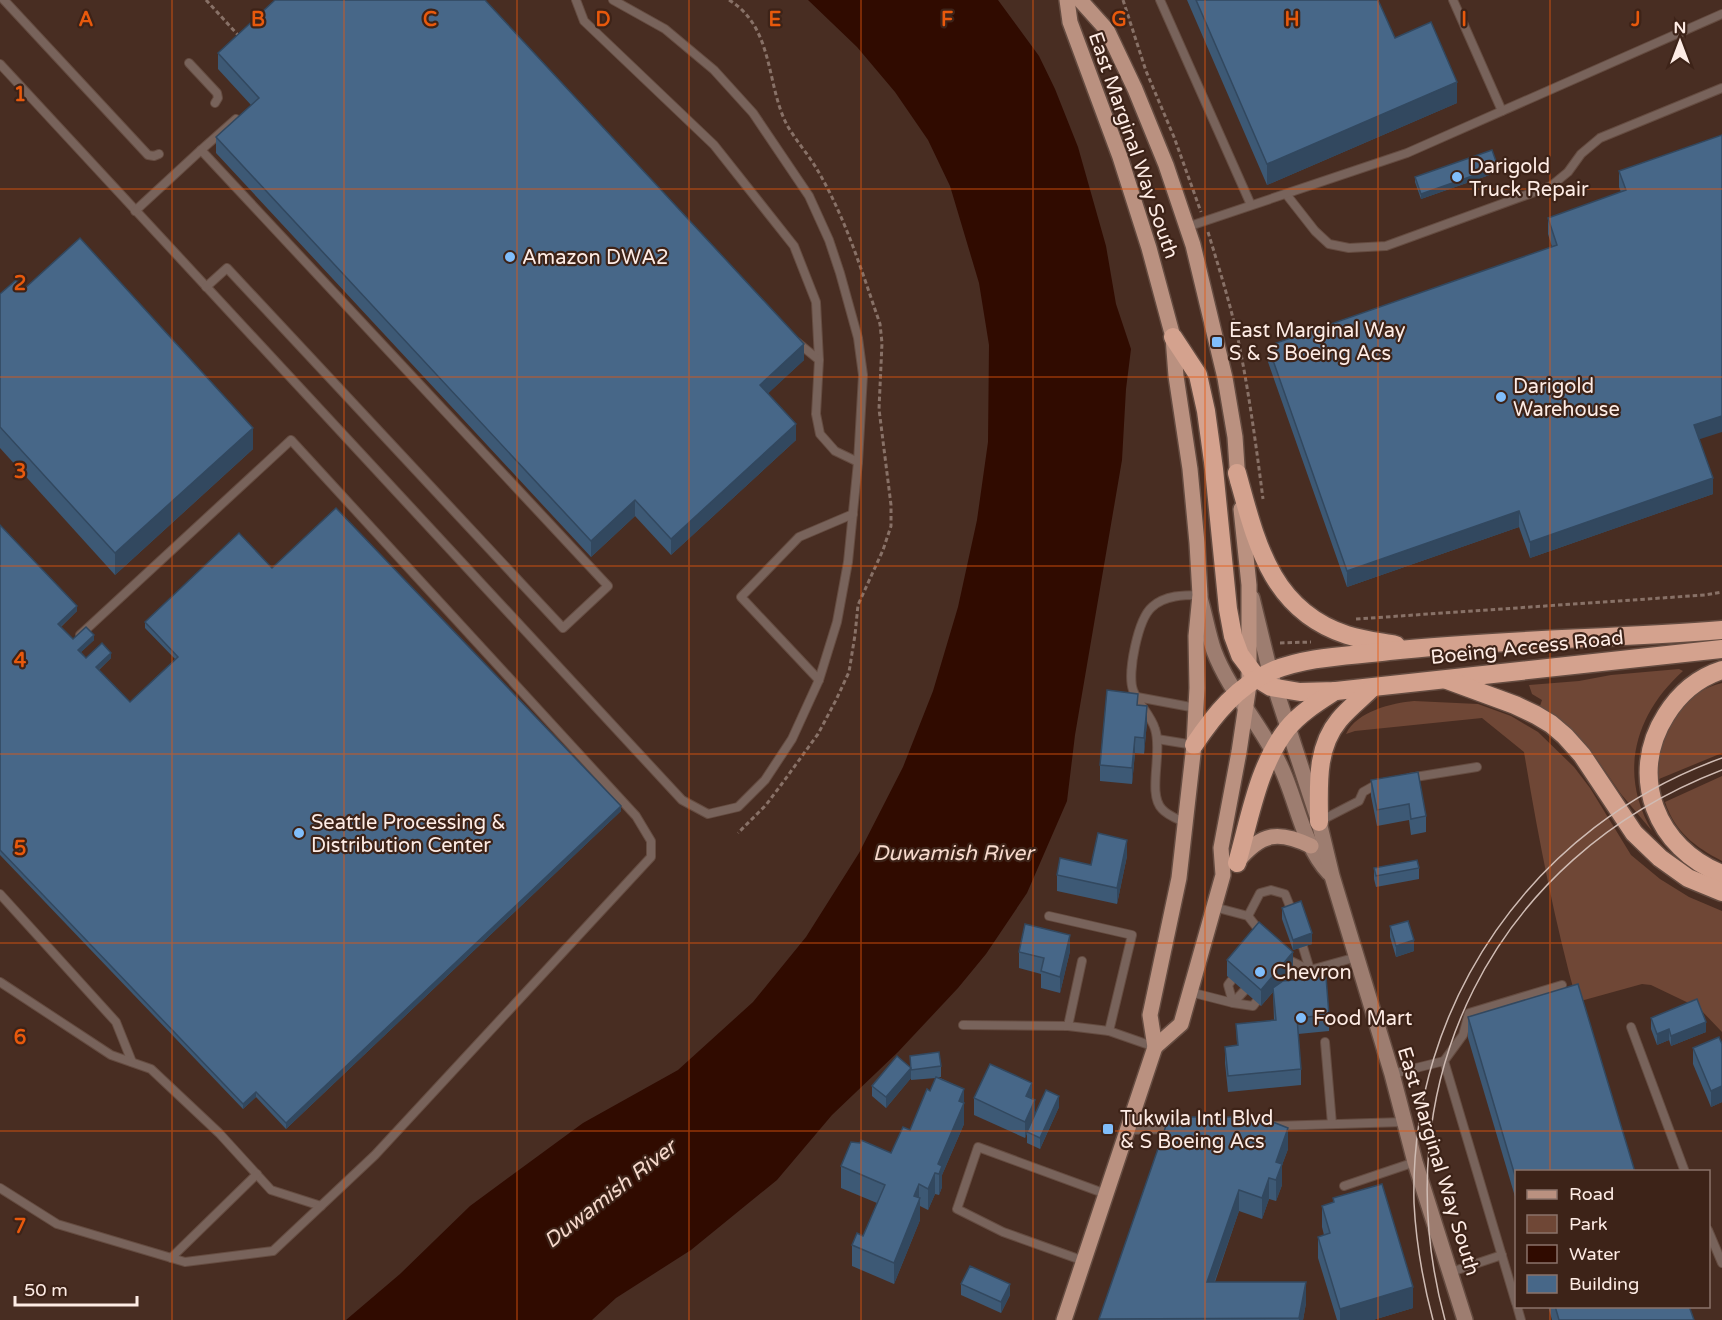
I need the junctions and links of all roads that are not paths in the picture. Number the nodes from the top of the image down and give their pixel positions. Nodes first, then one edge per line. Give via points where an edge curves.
1 (4, 0) edge
2 (576, 0) edge
3 (613, 0) edge
4 (1067, 0) edge
5 (1080, 0) edge
6 (1160, 0) edge
7 (1453, 0) edge
8 (1722, 14) edge
9 (189, 63) dead end
10 (0, 64) edge
11 (1722, 87) edge
12 (215, 103) dead end
13 (1502, 111) junction
14 (236, 118) edge
15 (201, 150) junction
16 (159, 154) dead end
17 (1286, 194) junction
18 (1251, 205) junction
19 (135, 210) junction
20 (1187, 227) junction
21 (206, 287) junction
22 (789, 333) edge
23 (1173, 337) junction
24 (819, 360) junction
25 (858, 462) junction
26 (1237, 473) junction
27 (853, 514) junction
28 (1249, 585) junction
29 (1200, 595) junction
30 (1722, 620) edge
31 (1722, 630) edge
32 (1652, 636) junction
33 (74, 640) edge
34 (1413, 649) junction
35 (1722, 649) edge
36 (1722, 670) edge
37 (1444, 679) junction
38 (819, 680) junction
39 (1255, 685) junction
40 (1372, 688) junction
41 (1336, 690) junction
42 (1137, 697) junction
43 (1196, 708) junction
44 (1288, 727) junction
45 (1157, 739) junction
46 (1194, 745) junction
47 (1273, 750) junction
48 (1477, 767) dead end
49 (1398, 780) edge
50 (1386, 782) edge
51 (1319, 822) junction
52 (1186, 823) junction
53 (1311, 846) junction
54 (1237, 863) junction
55 (1722, 874) edge
56 (1223, 875) junction
57 (1332, 876) junction
58 (1722, 892) edge
59 (0, 894) edge
60 (1214, 907) junction
61 (1293, 915) edge
62 (1049, 916) dead end
63 (1248, 916) junction
64 (1263, 942) edge
65 (1303, 947) edge
66 (1357, 957) junction
67 (1288, 960) edge
68 (1082, 962) dead end
69 (1310, 970) junction
70 (1232, 981) dead end
71 (0, 983) edge
72 (1562, 985) dead end
73 (1244, 991) dead end
74 (1190, 992) junction
75 (1256, 1002) dead end
76 (1233, 1003) junction
77 (963, 1025) dead end
78 (1068, 1026) junction
79 (1631, 1027) dead end
80 (1109, 1031) junction
81 (1325, 1042) dead end
82 (1155, 1047) junction
83 (1443, 1061) junction
84 (132, 1062) junction
85 (1392, 1074) junction
86 (1404, 1122) junction
87 (1332, 1124) junction
88 (1264, 1126) edge
89 (1184, 1128) edge
90 (1127, 1130) junction
91 (1415, 1162) junction
92 (1684, 1170) edge
93 (257, 1174) junction
94 (1344, 1186) dead end
95 (0, 1188) edge
96 (1106, 1194) junction
97 (321, 1206) junction
98 (1710, 1235) edge
99 (1502, 1255) junction
100 (171, 1258) junction
101 (1084, 1262) junction
102 (1722, 1263) edge
103 (1451, 1272) junction
104 (1515, 1298) edge
105 (1064, 1320) edge
106 (1465, 1320) edge

1 - 16 lane via 148,154
2 - 24 lane via 584,21 714,145 794,246 816,302
3 - 25 lane via 664,29 714,70 753,113 808,196 829,240 858,338 863,375
4 - 23 main road, East Marginal Way South via 1070,22 1120,157
5 - 20 main road, East Marginal Way South via 1107,30 1135,89
6 - 18 lane
7 - 13 lane
8 - 13 lane
9 - 12 lane via 217,93
10 - 19 lane
11 - 17 lane via 1600,138 1551,186 1386,246 1349,248 1329,244
13 - 17 lane via 1407,153
14 - 15 lane
15 - 19 lane
15 - 21 lane via 608,586 563,628 227,268
17 - 18 lane
18 - 20 lane
19 - 21 lane
20 - 26 main road, East Marginal Way South via 1226,378
21 - 38 lane via 682,800 708,814 738,807 765,780 792,740
22 - 24 lane
23 - 29 main road, East Marginal Way South via 1190,469
23 - 39 highway via 1198,375 1214,469 1230,625
24 - 25 lane via 816,414 820,434 835,450
25 - 27 lane
26 - 28 main road, East Marginal Way South
26 - 34 highway via 1269,572 1292,602 1324,625 1347,635
27 - 38 lane via 837,622
27 - 38 lane via 800,537 741,597
28 - 39 street
28 - 39 main road, East Marginal Way South
29 - 39 street via 1214,652
29 - 42 lane via 1181,595 1151,607 1132,664
29 - 43 main road, East Marginal Way South
30 - 32 highway
31 - 32 highway, Boeing Access Road
32 - 34 highway, Boeing Access Road
33 - 97 lane via 291,440 636,816 651,841 651,857 375,1155
34 - 39 highway via 1305,662
35 - 37 highway, Boeing Access Road
36 - 55 highway via 1691,686 1675,700 1659,726 1649,770 1650,793 1668,834 1689,857
37 - 40 highway, Boeing Access Road
37 - 58 highway via 1515,705 1551,724 1582,754 1634,833 1688,878
39 - 41 highway, Boeing Access Road via 1306,692
39 - 44 street, East Marginal Way South
39 - 46 highway via 1222,707
39 - 47 street
39 - 56 main road, East Marginal Way South via 1221,848
40 - 41 highway, Boeing Access Road
40 - 51 highway via 1340,719 1327,739 1320,765
41 - 44 highway
42 - 43 lane
42 - 45 lane
43 - 46 main road, East Marginal Way South
44 - 47 highway
44 - 51 street, East Marginal Way South
45 - 46 lane
45 - 52 lane via 1157,803
46 - 52 main road, East Marginal Way South
47 - 53 street
47 - 54 highway
48 - 49 lane
50 - 51 lane via 1375,784 1363,792 1359,801
51 - 57 street, East Marginal Way South
52 - 82 main road, East Marginal Way South via 1179,878 1150,1015
53 - 54 main road via 1285,836 1270,836 1256,842
53 - 57 street
54 - 56 main road
56 - 60 main road, East Marginal Way South
57 - 66 street, East Marginal Way South
59 - 84 lane via 116,1022
60 - 63 lane
60 - 74 main road, East Marginal Way South
61 - 63 lane via 1285,894 1271,890 1260,893
62 - 80 lane via 1132,935
63 - 64 lane via 1266,939
65 - 69 lane
66 - 69 lane
66 - 85 street, East Marginal Way South
67 - 69 lane
68 - 78 lane
70 - 76 lane via 1228,985
71 - 84 lane via 111,1055
72 - 83 lane via 1469,1013 1463,1035
73 - 76 lane
74 - 76 lane
74 - 82 main road, East Marginal Way South via 1181,1024
75 - 76 lane via 1253,1006
77 - 78 lane
78 - 80 lane
79 - 92 lane
80 - 82 lane
81 - 87 lane
82 - 90 main road
83 - 85 lane
83 - 99 lane
84 - 93 lane via 151,1069
85 - 86 street, East Marginal Way South
86 - 87 lane
86 - 91 street, East Marginal Way South
87 - 88 lane
89 - 90 lane
90 - 96 main road
91 - 94 lane
91 - 103 street, East Marginal Way South
93 - 97 lane via 272,1190
93 - 100 lane
95 - 100 lane via 57,1224
96 - 101 main road
96 - 101 lane via 978,1147 957,1209 1003,1232
97 - 100 lane via 273,1251 185,1262
98 - 102 lane
99 - 103 lane
99 - 104 lane
101 - 105 main road
103 - 106 street, East Marginal Way South

